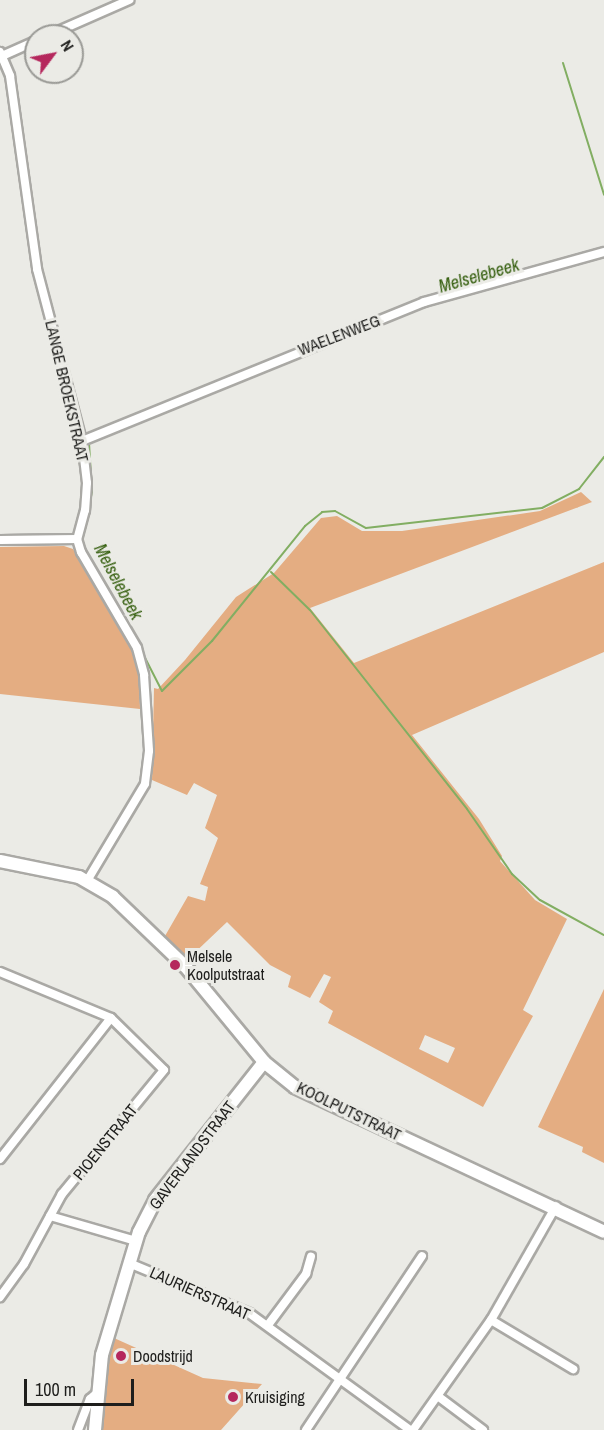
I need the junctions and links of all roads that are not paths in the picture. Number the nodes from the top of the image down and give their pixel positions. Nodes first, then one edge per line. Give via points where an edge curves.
1 (129, 0) edge
2 (75, 24) edge
3 (24, 45) edge
4 (1, 54) edge
5 (604, 252) edge
6 (82, 441) junction
7 (78, 539) junction
8 (0, 540) edge
9 (0, 861) edge
10 (87, 881) junction
11 (0, 972) edge
12 (111, 1018) junction
13 (264, 1062) junction
14 (0, 1159) edge
15 (556, 1206) junction
16 (50, 1216) junction
17 (604, 1232) edge
18 (136, 1241) junction
19 (422, 1256) dead end
20 (311, 1257) dead end
21 (129, 1263) junction
22 (0, 1297) edge
23 (491, 1320) junction
24 (268, 1325) junction
25 (573, 1369) dead end
26 (340, 1378) junction
27 (96, 1394) junction
28 (439, 1397) junction
29 (78, 1430) edge
30 (95, 1430) edge
31 (306, 1430) edge
32 (411, 1430) edge
33 (483, 1430) edge

1 - 2 street
3 - 4 street
4 - 6 street, LANGE BROEKSTRAAT via 10,76 37,269
5 - 6 street, WAELENWEG via 424,302
6 - 7 street, LANGE BROEKSTRAAT via 87,483
7 - 8 street
7 - 10 street via 81,552 140,655 149,751 141,795
9 - 10 street, KOOLPUTSTRAAT via 48,868
10 - 13 street, KOOLPUTSTRAAT via 113,897 168,949
11 - 12 street
12 - 14 street
12 - 16 street, PIOENSTRAAT via 164,1070 62,1194
13 - 15 street, KOOLPUTSTRAAT via 295,1087
13 - 18 street, GAVERLANDSTRAAT via 155,1200
15 - 17 street, KOOLPUTSTRAAT
15 - 23 street
16 - 18 street
16 - 22 street, PIOENSTRAAT via 24,1264
18 - 21 street, GAVERLANDSTRAAT
19 - 26 street
20 - 24 street, LAURIERSTRAAT via 306,1274
21 - 24 street, LAURIERSTRAAT via 239,1307
21 - 27 street, GAVERLANDSTRAAT via 102,1355
23 - 25 street
23 - 28 street
24 - 26 street, LAURIERSTRAAT
26 - 31 street
26 - 32 street, LAURIERSTRAAT
27 - 29 street, GAVERLANDSTRAAT via 90,1399
27 - 30 street, GAVERLANDSTRAAT
28 - 32 street
28 - 33 street

